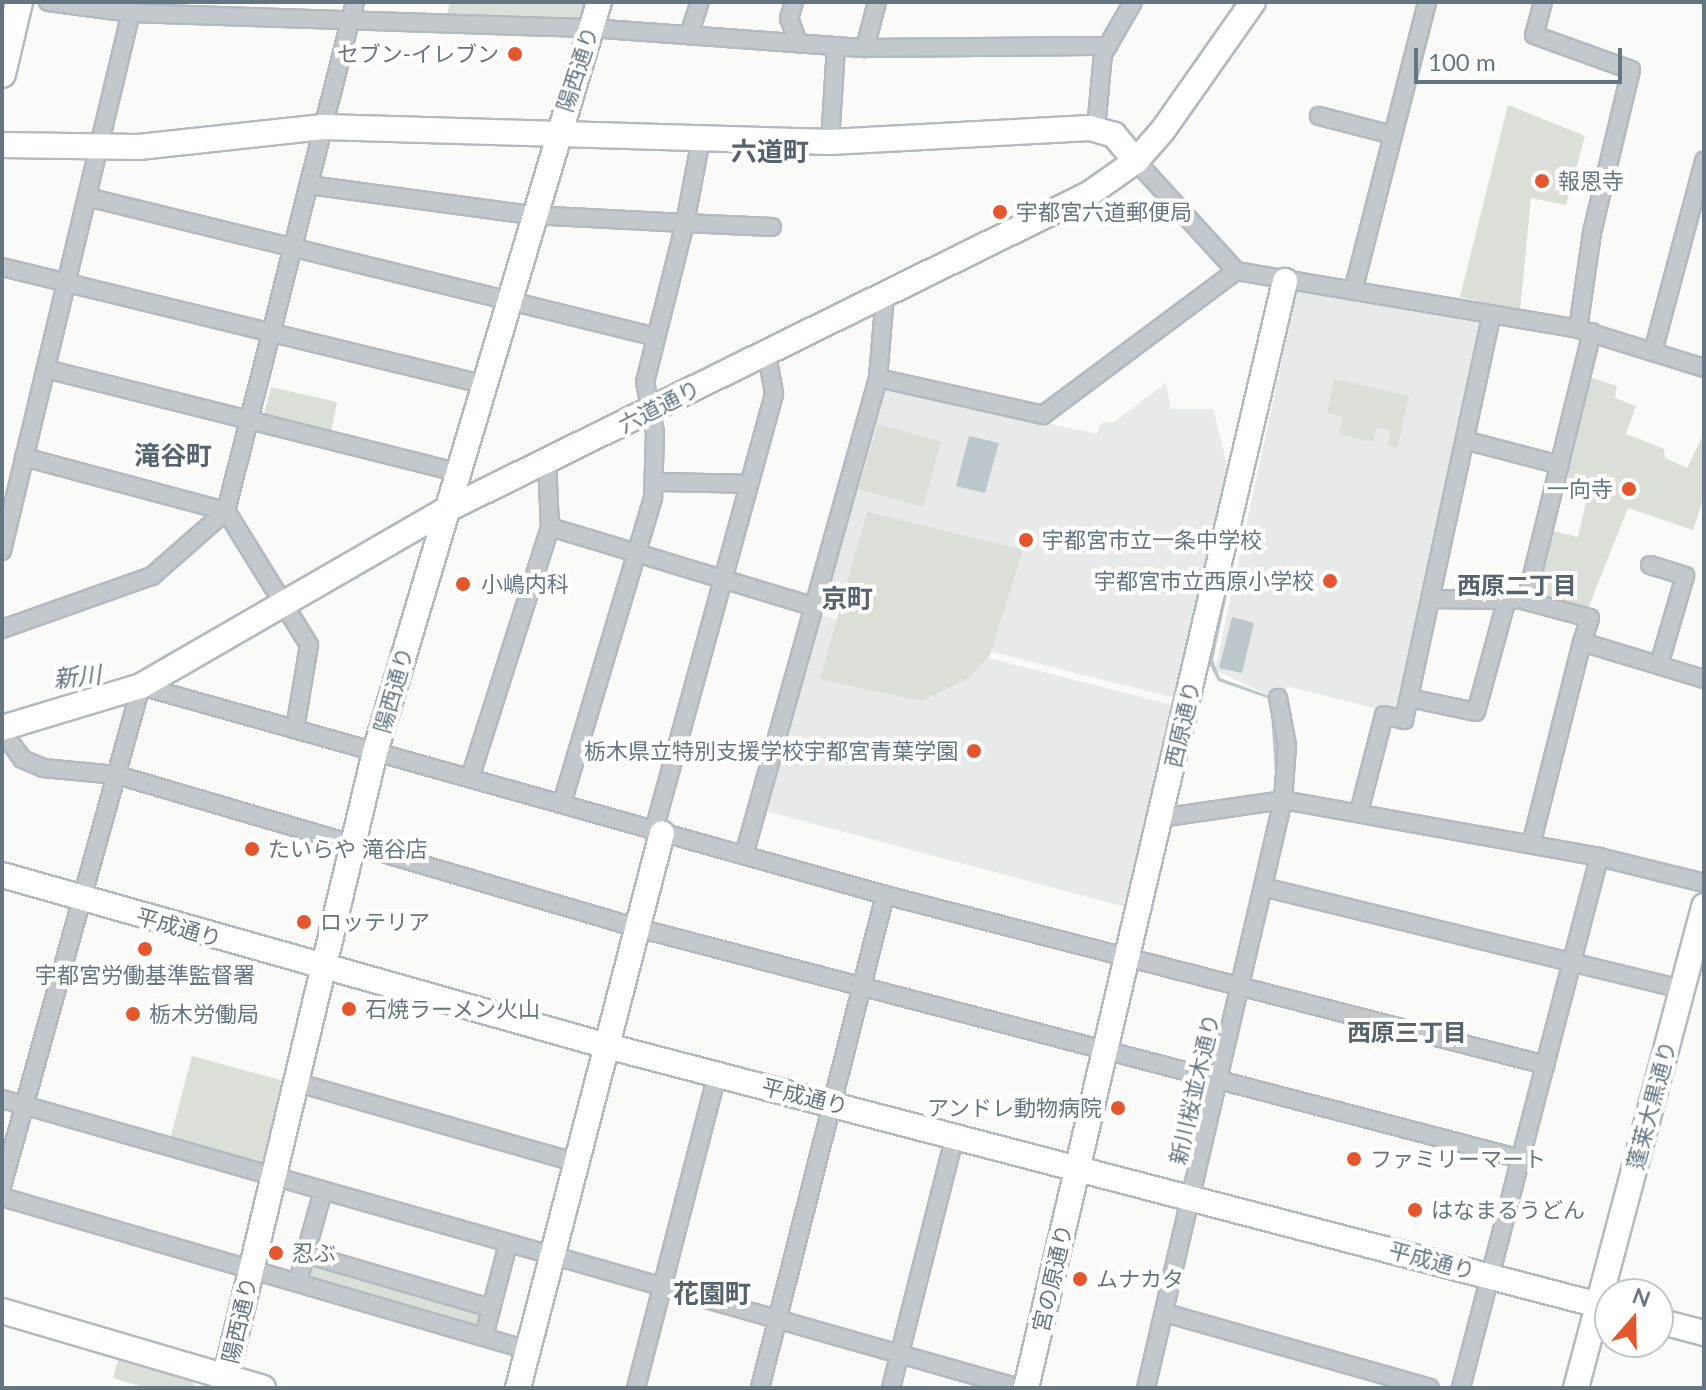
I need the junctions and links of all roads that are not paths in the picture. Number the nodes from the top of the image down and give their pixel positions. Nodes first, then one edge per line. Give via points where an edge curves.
1 (19, 2) edge
2 (48, 2) edge
3 (355, 2) edge
4 (599, 2) edge
5 (700, 2) edge
6 (794, 2) edge
7 (877, 2) edge
8 (1133, 2) edge
9 (1253, 2) edge
10 (1427, 2) edge
11 (1543, 2) edge
12 (132, 8) edge
13 (350, 22) junction
14 (590, 28) junction
15 (689, 35) junction
16 (798, 43) junction
17 (836, 46) junction
18 (1108, 46) junction
19 (865, 48) junction
20 (2, 74) edge
21 (1319, 116) dead end
22 (323, 127) junction
23 (1096, 129) junction
24 (558, 130) junction
25 (1393, 135) junction
26 (701, 139) junction
27 (830, 142) junction
28 (2, 145) edge
29 (98, 147) junction
30 (1136, 161) junction
31 (1704, 161) edge
32 (309, 185) junction
33 (87, 197) junction
34 (531, 215) junction
35 (685, 223) junction
36 (772, 227) dead end
37 (294, 245) junction
38 (2, 267) edge
39 (1236, 271) junction
40 (1285, 281) junction
41 (66, 282) junction
42 (1353, 291) junction
43 (885, 294) junction
44 (507, 300) junction
45 (1492, 314) junction
46 (1585, 331) junction
47 (273, 333) junction
48 (652, 336) junction
49 (1654, 348) junction
50 (766, 350) junction
51 (1704, 368) edge
52 (46, 369) junction
53 (878, 378) junction
54 (481, 384) junction
55 (651, 412) junction
56 (252, 419) junction
57 (1468, 441) junction
58 (24, 457) junction
59 (547, 462) junction
60 (1560, 465) junction
61 (455, 472) junction
62 (656, 482) junction
63 (749, 484) junction
64 (226, 511) junction
65 (444, 511) junction
66 (550, 527) junction
67 (2, 551) edge
68 (638, 553) junction
69 (1650, 565) dead end
70 (723, 579) junction
71 (1432, 599) junction
72 (1507, 599) junction
73 (286, 600) junction
74 (1526, 601) junction
75 (812, 606) junction
76 (2, 629) edge
77 (1582, 642) junction
78 (1659, 665) junction
79 (1704, 679) edge
80 (141, 686) junction
81 (1278, 698) dead end
82 (1409, 698) junction
83 (295, 729) junction
84 (2, 730) edge
85 (375, 752) junction
86 (117, 775) junction
87 (470, 778) junction
88 (1283, 800) junction
89 (562, 804) junction
90 (1359, 812) junction
91 (1160, 818) junction
92 (658, 832) junction
93 (1532, 841) junction
94 (352, 845) junction
95 (744, 855) junction
96 (1599, 857) junction
97 (2, 875) edge
98 (1704, 883) edge
99 (1263, 887) junction
100 (885, 895) junction
101 (83, 899) junction
102 (1704, 906) edge
103 (638, 928) junction
104 (1128, 956) junction
105 (1572, 962) junction
106 (321, 968) junction
107 (1241, 984) junction
108 (861, 988) junction
109 (1681, 989) junction
110 (607, 1046) junction
111 (1106, 1050) junction
112 (1545, 1065) junction
113 (717, 1074) junction
114 (1218, 1080) junction
115 (295, 1082) junction
116 (2, 1099) edge
117 (832, 1103) junction
118 (26, 1106) junction
119 (955, 1135) junction
120 (1521, 1159) junction
121 (578, 1163) junction
122 (1078, 1167) junction
123 (273, 1176) junction
124 (2, 1186) edge
125 (323, 1191) junction
126 (2, 1197) edge
127 (1191, 1197) junction
128 (508, 1244) junction
129 (306, 1254) junction
130 (553, 1257) junction
131 (252, 1267) junction
132 (1492, 1276) junction
133 (1611, 1278) edge
134 (298, 1281) junction
135 (661, 1287) junction
136 (1594, 1303) edge
137 (491, 1308) junction
138 (2, 1311) edge
139 (1165, 1313) junction
140 (777, 1320) junction
141 (1674, 1325) edge
142 (1704, 1333) edge
143 (1594, 1335) edge
144 (484, 1336) junction
145 (528, 1350) junction
146 (900, 1353) junction
147 (224, 1382) edge
148 (263, 1388) edge
149 (518, 1388) edge
150 (636, 1388) edge
151 (760, 1388) edge
152 (891, 1388) edge
153 (1019, 1388) edge
154 (1026, 1388) edge
155 (1146, 1388) edge
156 (1430, 1388) edge
157 (1461, 1388) edge
158 (1576, 1388) edge

1 - 20 main road
2 - 12 street
3 - 13 street
4 - 14 street, 陽西通り
5 - 15 street
6 - 16 street via 789,18
7 - 19 street
8 - 18 street
9 - 30 street, 六道通り
10 - 25 street
11 - 46 street via 1534,35 1631,70
12 - 13 street
12 - 29 street
13 - 14 street
13 - 22 street
14 - 15 street
14 - 24 street, 陽西通り
15 - 16 street
16 - 17 street
17 - 19 street
17 - 27 street
18 - 19 street
18 - 23 street
21 - 25 street
22 - 24 street
22 - 29 street
22 - 32 street
23 - 27 street
23 - 30 street via 1119,139
24 - 26 street
24 - 34 street, 陽西通り
25 - 42 street
26 - 27 street
26 - 35 street
28 - 29 street
29 - 33 street
30 - 39 street
30 - 43 street, 六道通り via 1089,194
31 - 49 street
32 - 34 street
32 - 37 street
33 - 37 street
33 - 41 street
34 - 35 street
34 - 44 street, 陽西通り
35 - 36 street
35 - 48 street
37 - 44 street
37 - 47 street
38 - 41 street
39 - 40 street
39 - 53 street via 1043,415
40 - 42 street
40 - 91 street, 西原通り
41 - 47 street
41 - 52 street
42 - 45 street
43 - 50 street, 六道通り
43 - 53 street
44 - 48 street
44 - 54 street, 陽西通り
45 - 46 street
45 - 57 street
46 - 49 street
46 - 60 street
47 - 54 street
47 - 56 street
48 - 55 street via 645,382
49 - 51 street
50 - 55 street, 六道通り
50 - 63 street via 774,393
52 - 56 street
52 - 58 street
53 - 75 street
54 - 61 street, 陽西通り
55 - 59 street, 六道通り
55 - 62 street
56 - 61 street
56 - 64 street
57 - 60 street
57 - 71 street
58 - 64 street
58 - 67 street
59 - 65 street, 六道通り
59 - 66 street
60 - 74 street
61 - 65 street, 陽西通り
62 - 63 street
62 - 68 street
63 - 70 street
64 - 73 street
64 - 76 street via 152,576
65 - 73 street, 六道通り
65 - 85 street, 陽西通り
66 - 68 street
66 - 87 street
68 - 70 street
68 - 89 street
69 - 78 street via 1685,576
70 - 75 street
70 - 92 street
71 - 72 street
71 - 82 street
72 - 74 street
72 - 82 street via 1476,712
73 - 80 street, 六道通り
73 - 83 street via 311,661
74 - 77 street via 1590,618
75 - 95 street
77 - 78 street
77 - 93 street
78 - 79 street
80 - 83 street
80 - 84 street, 六道通り
80 - 86 street
81 - 88 street, 新川桜並木通り via 1287,745
82 - 90 street via 1404,720 1384,715
83 - 85 street
84 - 86 street via 22,759 43,768
85 - 87 street
85 - 94 street, 陽西通り
86 - 94 street
86 - 101 street
87 - 89 street
88 - 90 street
88 - 91 street
88 - 99 street, 新川桜並木通り
89 - 92 street
90 - 93 street
91 - 104 street, 西原通り
92 - 95 street
92 - 103 street
93 - 96 street
94 - 103 street
94 - 106 street, 陽西通り
95 - 100 street
96 - 98 street
96 - 105 street
97 - 101 street, 平成通り
99 - 105 street
99 - 107 street, 新川桜並木通り
100 - 104 street
100 - 108 street
101 - 106 street, 平成通り
101 - 118 street
102 - 109 street, 蓬莱大黒通り
103 - 108 street
103 - 110 street
104 - 107 street
104 - 111 street, 西原通り
105 - 109 street
105 - 112 street
106 - 110 street, 平成通り
106 - 115 street, 陽西通り
107 - 112 street
107 - 114 street, 新川桜並木通り
108 - 111 street
108 - 117 street
109 - 133 street, 蓬莱大黒通り
110 - 113 street, 平成通り
110 - 121 street
111 - 114 street
111 - 122 street, 西原通り
112 - 120 street
113 - 117 street, 平成通り
113 - 135 street
114 - 120 street
114 - 127 street, 新川桜並木通り
115 - 121 street
115 - 123 street, 陽西通り
116 - 118 street
117 - 119 street, 平成通り
117 - 140 street
118 - 123 street
118 - 124 street
119 - 122 street, 平成通り
119 - 146 street
120 - 132 street
121 - 130 street
122 - 127 street, 平成通り
122 - 154 street, 宮の原通り
123 - 125 street
123 - 131 street, 陽西通り
125 - 128 street
125 - 129 street
126 - 131 street
127 - 132 street, 平成通り
127 - 139 street, 新川桜並木通り
128 - 130 street
128 - 137 street
129 - 134 street
129 - 137 street
130 - 135 street
130 - 145 street
131 - 134 street
131 - 147 street, 陽西通り
132 - 136 street, 平成通り
132 - 157 street
134 - 144 street
135 - 140 street
135 - 150 street
137 - 144 street
138 - 147 street
139 - 155 street, 新川桜並木通り
139 - 156 street
140 - 146 street
140 - 151 street
141 - 142 street
143 - 158 street, 蓬莱大黒通り
144 - 145 street
145 - 149 street
146 - 152 street
146 - 153 street
147 - 148 street

